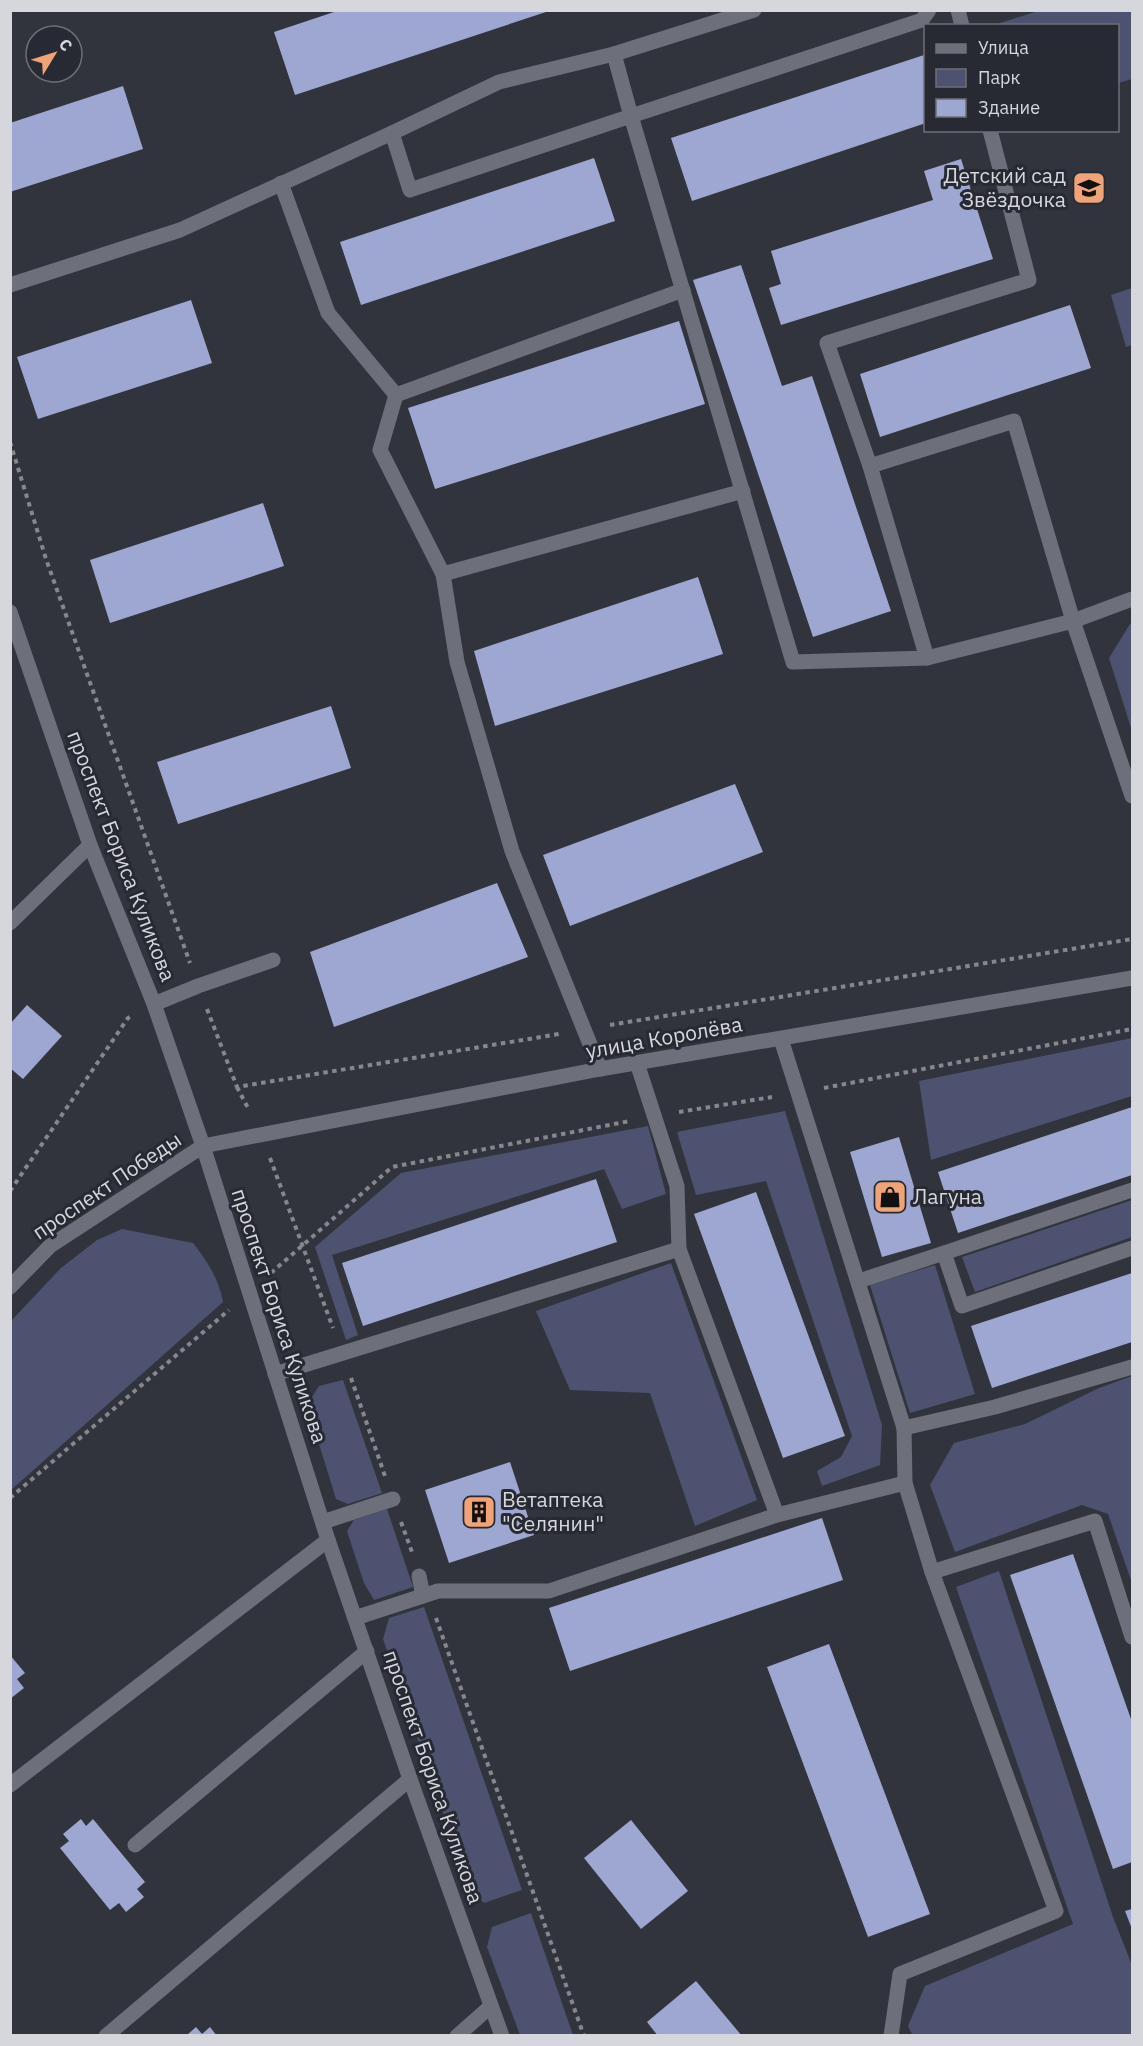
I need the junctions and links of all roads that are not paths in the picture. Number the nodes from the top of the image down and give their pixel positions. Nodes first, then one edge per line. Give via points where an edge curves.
1 (754, 10) edge
2 (929, 10) edge
3 (614, 54) junction
4 (632, 116) junction
5 (991, 132) edge
6 (392, 133) junction
7 (281, 183) junction
8 (10, 285) edge
9 (683, 290) junction
10 (396, 395) junction
11 (870, 466) junction
12 (743, 491) junction
13 (443, 574) junction
14 (1132, 599) edge
15 (10, 612) edge
16 (1073, 621) junction
17 (927, 658) junction
18 (1132, 796) edge
19 (90, 845) junction
20 (10, 923) edge
21 (273, 960) dead end
22 (1132, 978) edge
23 (154, 1004) junction
24 (781, 1039) junction
25 (637, 1063) junction
26 (600, 1069) junction
27 (203, 1146) junction
28 (1132, 1190) edge
29 (1132, 1248) edge
30 (679, 1249) junction
31 (944, 1253) junction
32 (859, 1281) junction
33 (10, 1287) edge
34 (1132, 1367) edge
35 (275, 1374) junction
36 (904, 1428) junction
37 (905, 1484) junction
38 (393, 1499) dead end
39 (777, 1515) junction
40 (323, 1522) junction
41 (328, 1540) junction
42 (932, 1572) junction
43 (419, 1576) dead end
44 (423, 1596) junction
45 (355, 1618) junction
46 (1132, 1637) edge
47 (367, 1651) junction
48 (410, 1779) junction
49 (10, 1785) edge
50 (135, 1845) dead end
51 (491, 2006) junction
52 (106, 2036) edge
53 (457, 2036) edge
54 (502, 2036) edge
55 (891, 2036) edge

1 - 3 street
2 - 4 street via 922,20
3 - 4 street
3 - 6 street via 499,82
4 - 6 street via 410,190
4 - 9 street
5 - 11 street via 1029,280 827,344
6 - 7 street
7 - 8 street via 180,230
7 - 10 street via 328,313
9 - 10 street
9 - 12 street
10 - 13 street via 380,450
11 - 16 street via 1014,422
11 - 17 street
12 - 13 street
12 - 17 street via 793,662
13 - 26 street via 457,662 512,851
14 - 16 street
15 - 19 street, проспект Бориса Куликова
16 - 17 street
16 - 18 street
19 - 20 street
19 - 23 street, проспект Бориса Куликова
21 - 23 street
22 - 24 street, улица Королёва
23 - 27 street, проспект Бориса Куликова
24 - 25 street, улица Королёва
24 - 32 street
25 - 26 street, улица Королёва
25 - 30 street via 677,1186
26 - 27 street, улица Королёва
27 - 33 street, проспект Победы via 50,1246
27 - 35 street, проспект Бориса Куликова
28 - 31 street
29 - 31 street via 962,1306
30 - 35 street
30 - 39 street
31 - 32 street
32 - 36 street
34 - 36 street via 995,1407
35 - 40 street, проспект Бориса Куликова
36 - 37 street
37 - 39 street
37 - 42 street
38 - 40 street
39 - 44 street via 549,1591 438,1591
40 - 41 street, проспект Бориса Куликова
41 - 45 street, проспект Бориса Куликова
41 - 49 street
42 - 46 street via 1095,1521
42 - 55 street via 1056,1911 900,1974
43 - 44 street
44 - 45 street
45 - 47 street, проспект Бориса Куликова
47 - 48 street, проспект Бориса Куликова
47 - 50 street
48 - 51 street, проспект Бориса Куликова
48 - 52 street
51 - 53 street
51 - 54 street, проспект Бориса Куликова

